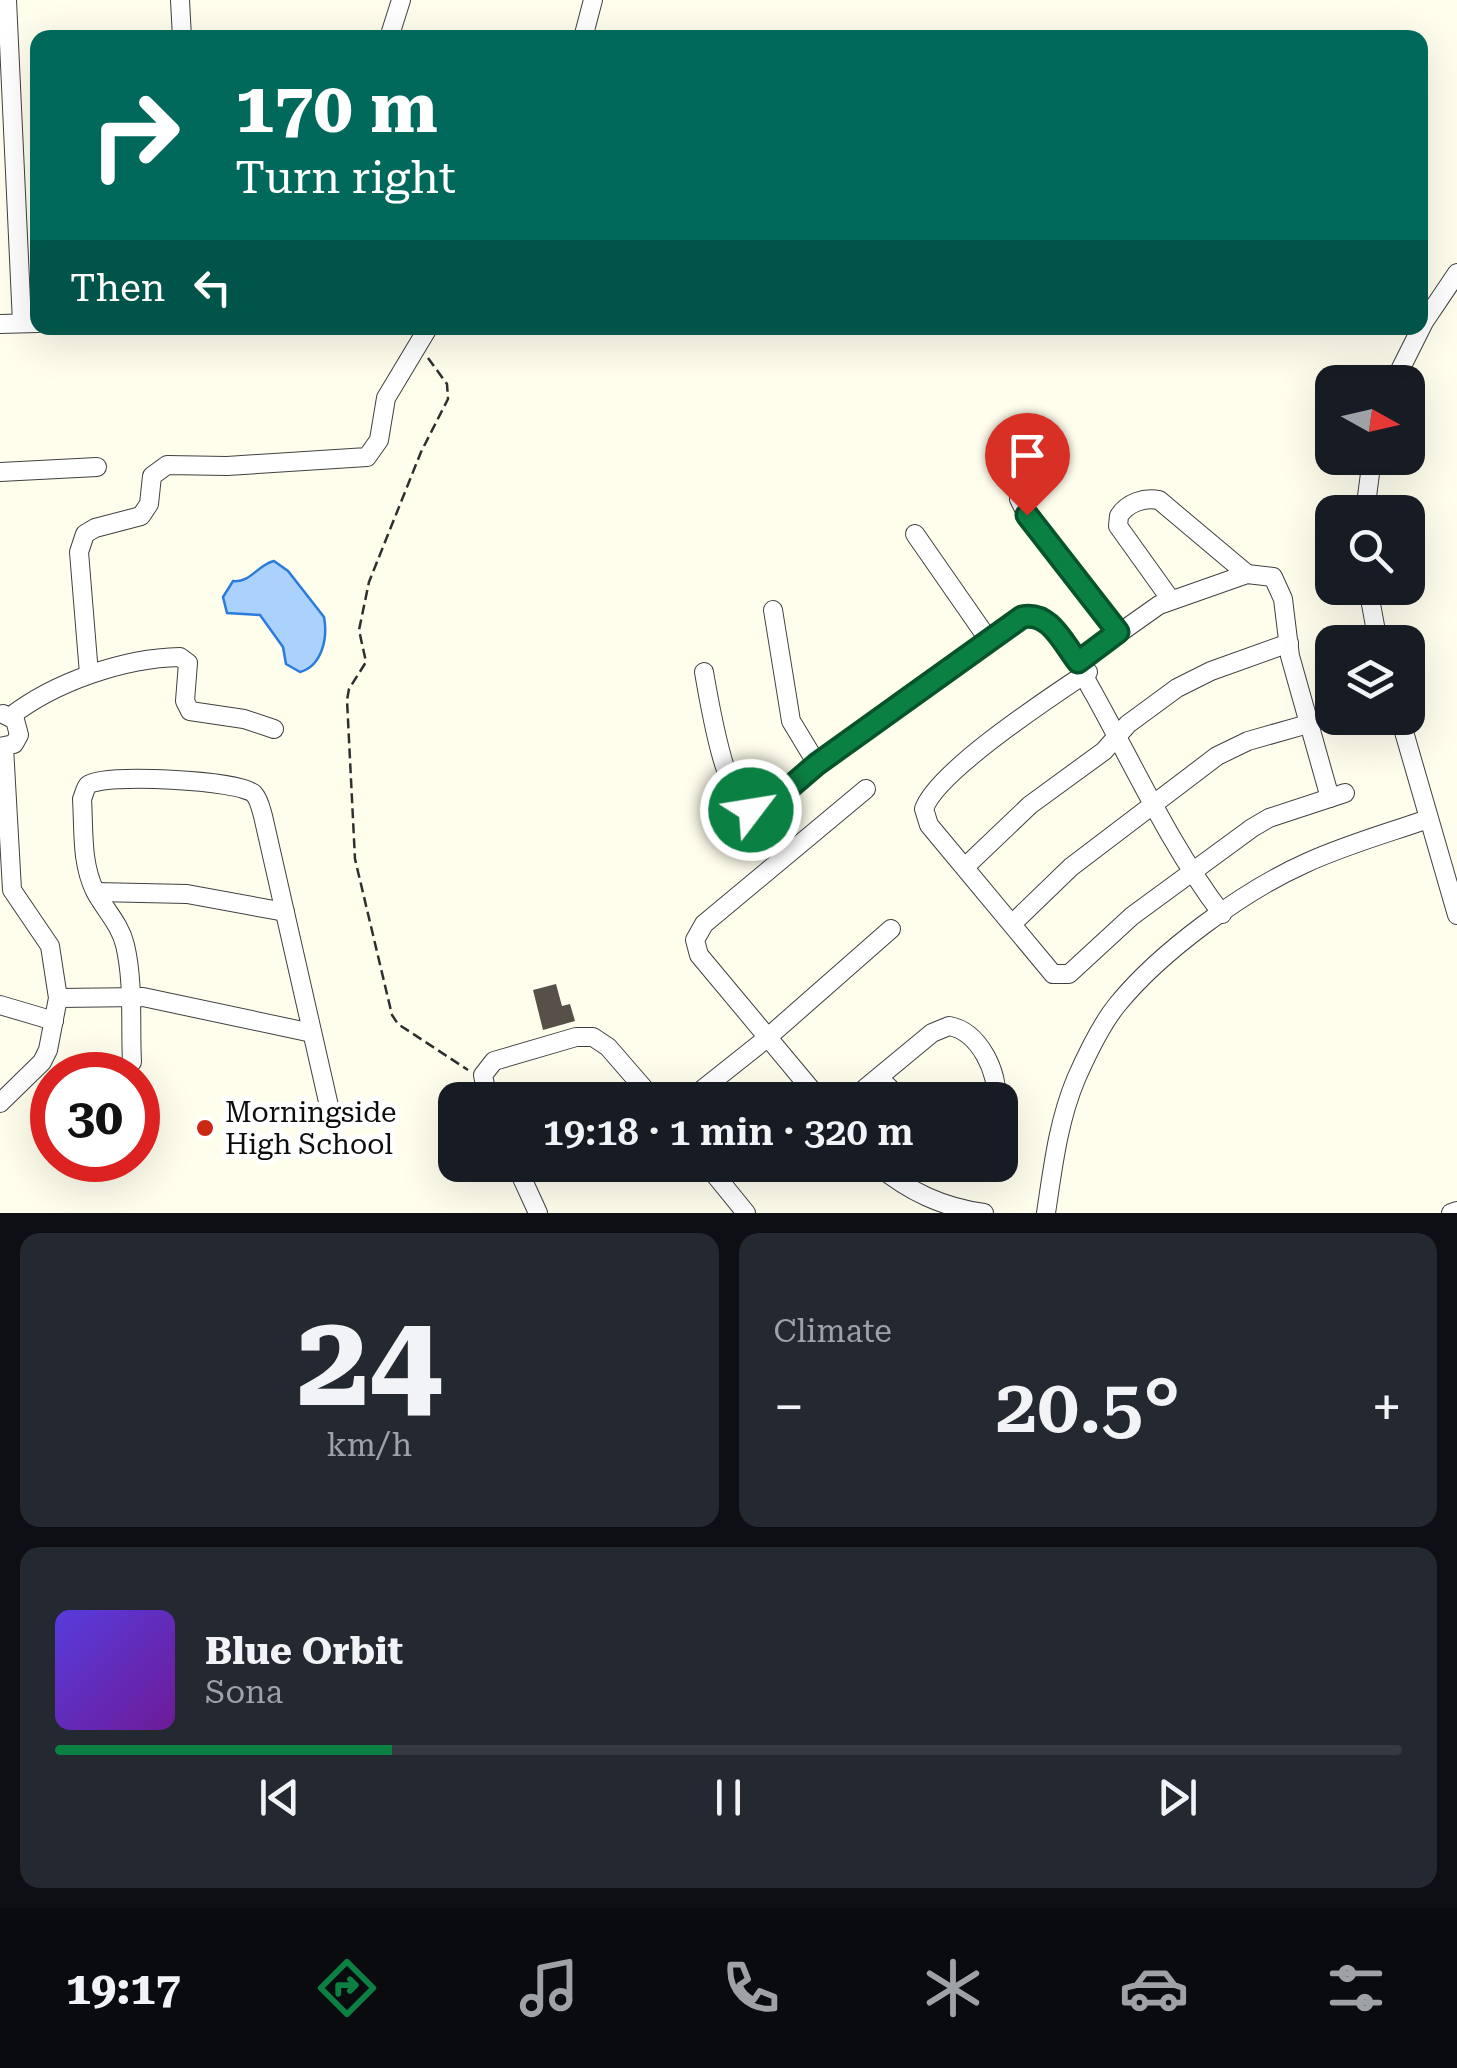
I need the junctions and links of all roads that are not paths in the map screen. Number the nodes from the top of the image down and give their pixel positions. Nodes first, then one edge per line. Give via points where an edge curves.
1 (8, 0) edge
2 (180, 0) edge
3 (401, 0) edge
4 (593, 0) edge
5 (182, 30) edge
6 (392, 30) edge
7 (584, 30) edge
8 (1457, 272) edge
9 (1428, 316) edge
10 (30, 323) edge
11 (0, 324) edge
12 (423, 335) edge
13 (1418, 335) edge
14 (1402, 365) edge
15 (97, 467) dead end
16 (0, 472) edge
17 (1019, 499) dead end
18 (916, 534) dead end
19 (1247, 574) junction
20 (1171, 600) junction
21 (773, 610) dead end
22 (1118, 632) junction
23 (988, 639) junction
24 (1289, 643) junction
25 (1082, 669) junction
26 (704, 672) dead end
27 (89, 674) junction
28 (5, 716) edge
29 (1308, 724) junction
30 (274, 729) dead end
31 (1119, 732) junction
32 (1405, 735) edge
33 (2, 747) edge
34 (817, 764) junction
35 (866, 789) dead end
36 (1158, 802) junction
37 (1428, 819) junction
38 (965, 867) junction
39 (1195, 870) junction
40 (96, 892) junction
41 (1226, 911) junction
42 (285, 912) junction
43 (1457, 915) edge
44 (1012, 924) junction
45 (890, 929) dead end
46 (130, 996) junction
47 (58, 998) junction
48 (0, 1004) edge
49 (54, 1021) junction
50 (312, 1033) junction
51 (767, 1038) junction
52 (132, 1052) edge
53 (879, 1078) junction
54 (484, 1082) edge
55 (638, 1082) edge
56 (712, 1082) edge
57 (805, 1082) edge
58 (874, 1082) edge
59 (883, 1082) edge
60 (997, 1082) edge
61 (0, 1103) edge
62 (329, 1106) dead end
63 (524, 1182) edge
64 (721, 1182) edge
65 (895, 1182) edge
66 (918, 1204) edge
67 (538, 1213) edge
68 (746, 1213) edge
69 (984, 1213) edge
70 (1046, 1213) edge

1 - 10 street
2 - 5 street
3 - 6 street
4 - 7 street
8 - 9 street
10 - 11 street
12 - 27 street via 386,398 379,440 366,457 167,465 152,476 141,516 85,534 79,552
13 - 14 street
15 - 16 street
17 - 22 street
18 - 23 street
19 - 20 street
19 - 20 street via 1160,500 1130,505 1118,526
19 - 24 street via 1277,581
20 - 22 street
21 - 34 street via 790,721
22 - 25 street
23 - 25 street via 1022,617 1039,616
23 - 34 street
24 - 29 street
24 - 31 street via 1194,678
25 - 31 street
25 - 38 street via 926,802 925,818
26 - 34 street via 722,758 746,808 768,806
27 - 28 street
27 - 30 street via 180,657 188,664 190,711
28 - 33 street via 18,724 19,734
29 - 36 street via 1232,748
29 - 39 street via 1338,796 1270,818
31 - 36 street
31 - 38 street via 1104,752 1030,806
32 - 37 street
33 - 47 street via 12,890 50,946
35 - 51 street via 696,935 699,955
36 - 39 street
36 - 44 street via 1071,866
37 - 41 street via 1308,861
37 - 43 street
38 - 44 street
39 - 41 street
39 - 44 street via 1065,976 1048,969
40 - 42 street via 188,894
40 - 42 street via 84,849 87,786 134,779 196,782 249,790 257,798
40 - 46 street via 121,932
41 - 70 street via 1140,980 1104,1025 1064,1112
42 - 50 street
45 - 51 street
46 - 47 street
46 - 50 street
46 - 52 street
47 - 49 street
48 - 49 street
49 - 61 street via 42,1062
50 - 62 street
51 - 56 street
51 - 57 street
53 - 58 street
53 - 59 street
53 - 60 street via 942,1027 969,1035
54 - 55 street via 494,1061 584,1036 601,1040
63 - 67 street
64 - 68 street
65 - 66 street
66 - 69 street

